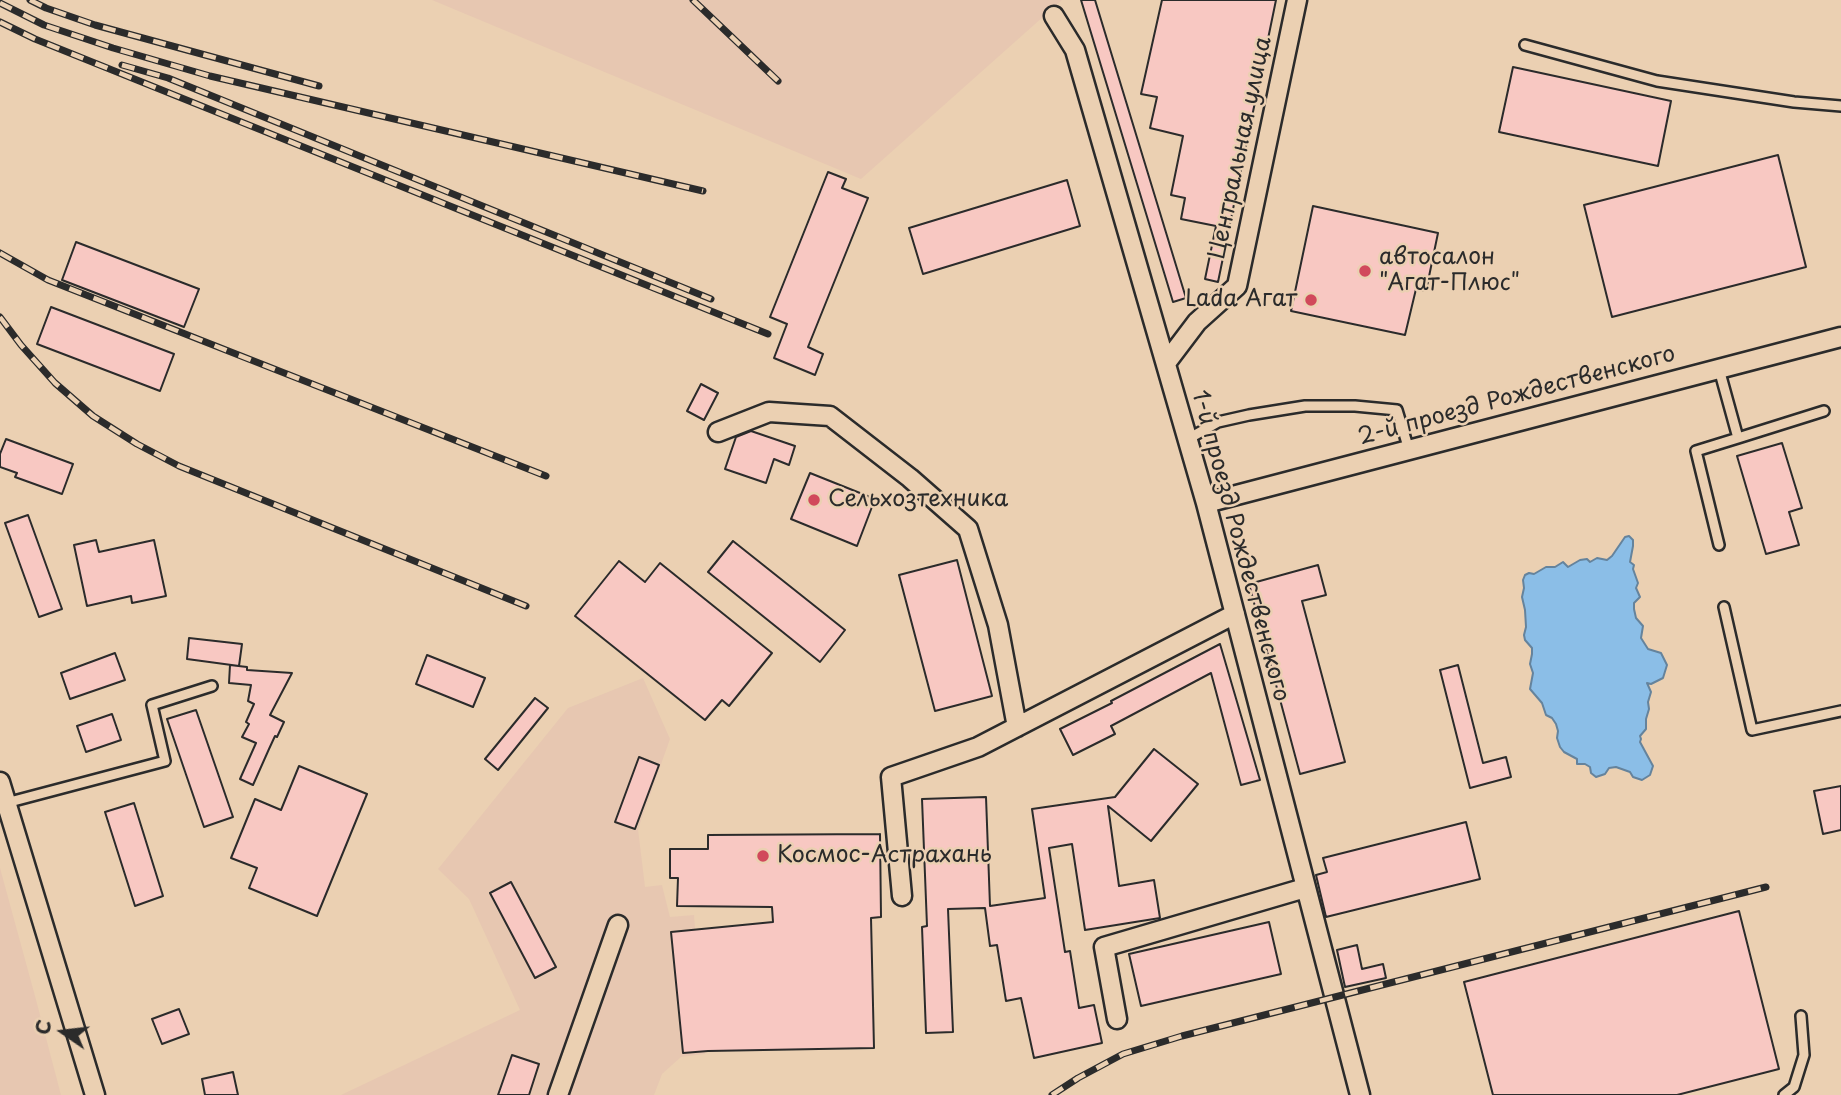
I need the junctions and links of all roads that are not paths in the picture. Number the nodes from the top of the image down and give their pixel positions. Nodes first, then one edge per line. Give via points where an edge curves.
1 (1297, 0) edge
2 (1054, 16) dead end
3 (1525, 45) dead end
4 (1841, 106) edge
5 (1841, 337) edge
6 (1166, 363) junction
7 (1719, 369) junction
8 (1824, 411) dead end
9 (718, 432) dead end
10 (1738, 438) junction
11 (1188, 439) junction
12 (1409, 450) junction
13 (1206, 503) junction
14 (1719, 545) dead end
15 (1724, 607) dead end
16 (1235, 614) junction
17 (212, 686) dead end
18 (1841, 711) edge
19 (1017, 727) junction
20 (0, 782) edge
21 (6, 803) junction
22 (1305, 888) junction
23 (902, 896) dead end
24 (618, 925) dead end
25 (1801, 1016) dead end
26 (1117, 1019) dead end
27 (95, 1095) edge
28 (558, 1095) edge
29 (1360, 1095) edge
30 (1784, 1095) edge

1 - 6 street, Центральная улица via 1237,286 1197,322
2 - 6 street, 1-й проезд Рождественского via 1075,50
3 - 4 lane via 1657,81
5 - 7 street, 2-й проезд Рождественского
6 - 11 street, 1-й проезд Рождественского
7 - 10 lane
7 - 12 street, 2-й проезд Рождественского
8 - 10 lane
9 - 19 street via 769,412 830,416 968,528 998,625
10 - 14 lane via 1696,451
11 - 12 lane via 1218,422 1249,415 1305,406 1355,407 1397,410
11 - 13 street, 1-й проезд Рождественского
12 - 13 street, 2-й проезд Рождественского
13 - 16 street, 1-й проезд Рождественского
15 - 18 lane via 1752,730
16 - 19 street
16 - 22 street, 1-й проезд Рождественского
17 - 21 lane via 152,705 165,761
19 - 23 street via 978,747 891,777
20 - 21 street
21 - 27 street
22 - 26 street via 1104,947
22 - 29 street, 1-й проезд Рождественского
24 - 28 street
25 - 30 lane via 1804,1055 1794,1087

